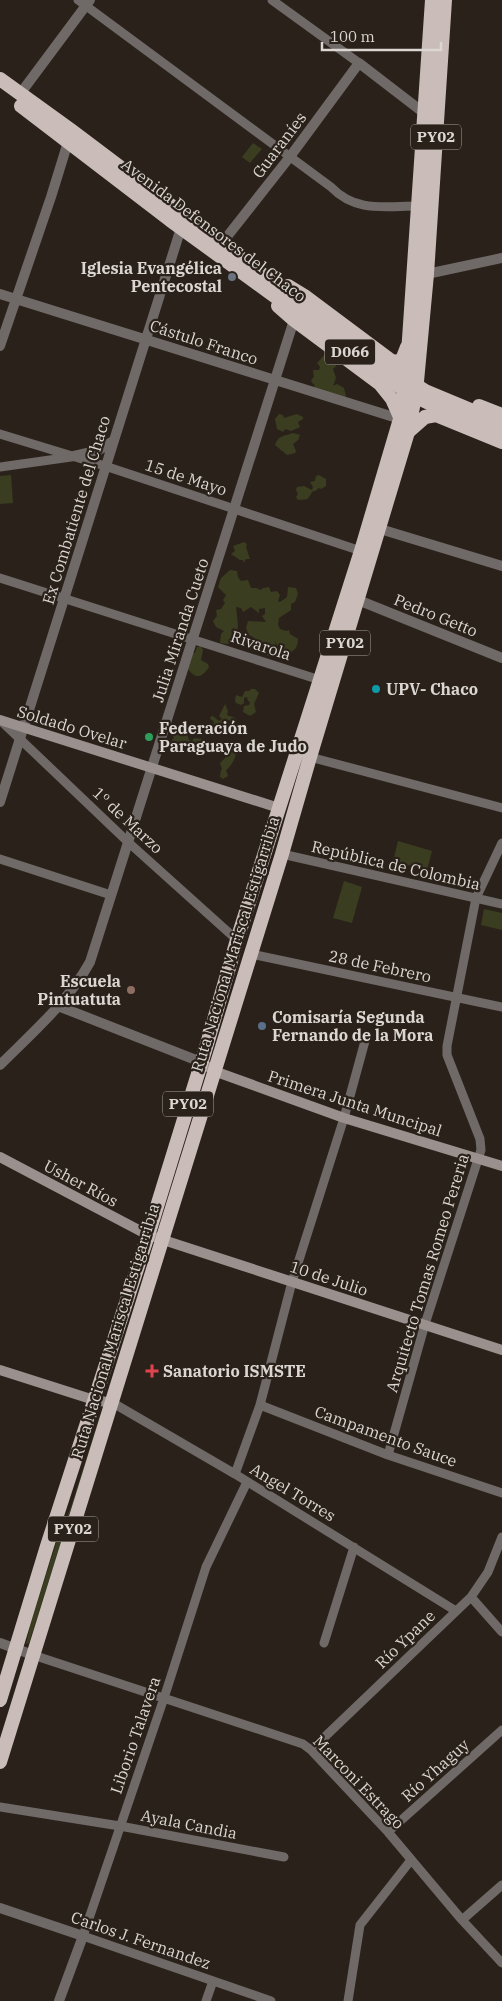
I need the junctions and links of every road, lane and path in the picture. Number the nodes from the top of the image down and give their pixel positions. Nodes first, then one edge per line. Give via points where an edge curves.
1 (272, 0) edge
2 (432, 0) edge
3 (444, 0) edge
4 (85, 2) edge
5 (359, 64) junction
6 (0, 79) edge
7 (0, 90) edge
8 (20, 94) junction
9 (424, 114) junction
10 (70, 136) junction
11 (289, 158) junction
12 (418, 206) junction
13 (181, 228) junction
14 (222, 244) junction
15 (502, 258) edge
16 (427, 274) junction
17 (260, 278) junction
18 (0, 294) edge
19 (15, 299) junction
20 (293, 309) junction
21 (145, 339) junction
22 (409, 339) junction
23 (0, 346) edge
24 (419, 361) junction
25 (275, 380) junction
26 (410, 388) junction
27 (502, 415) edge
28 (400, 418) junction
29 (502, 423) edge
30 (408, 432) junction
31 (0, 434) edge
32 (502, 434) edge
33 (113, 441) junction
34 (502, 442) edge
35 (73, 456) junction
36 (0, 466) edge
37 (105, 466) junction
38 (234, 509) junction
39 (380, 529) junction
40 (361, 551) junction
41 (502, 566) edge
42 (0, 578) edge
43 (64, 598) junction
44 (358, 600) junction
45 (193, 639) junction
46 (502, 658) edge
47 (320, 680) junction
48 (0, 720) edge
49 (24, 727) junction
50 (20, 740) junction
51 (310, 757) junction
52 (152, 767) junction
53 (0, 802) edge
54 (279, 808) junction
55 (502, 808) edge
56 (273, 829) junction
57 (288, 833) junction
58 (128, 842) junction
59 (502, 843) edge
60 (282, 854) junction
61 (0, 859) edge
62 (111, 896) junction
63 (476, 898) junction
64 (502, 904) edge
65 (236, 940) junction
66 (251, 954) junction
67 (457, 998) junction
68 (58, 1006) junction
69 (502, 1007) edge
70 (365, 1040) dead end
71 (201, 1062) junction
72 (0, 1065) edge
73 (214, 1071) junction
74 (344, 1118) junction
75 (0, 1157) edge
76 (479, 1159) junction
77 (502, 1166) edge
78 (148, 1235) junction
79 (161, 1239) junction
80 (292, 1282) junction
81 (425, 1324) junction
82 (502, 1350) edge
83 (0, 1370) edge
84 (94, 1400) junction
85 (113, 1403) junction
86 (260, 1405) junction
87 (388, 1455) junction
88 (235, 1474) junction
89 (247, 1482) junction
90 (502, 1493) edge
91 (502, 1536) edge
92 (354, 1547) junction
93 (471, 1597) junction
94 (456, 1611) junction
95 (502, 1632) edge
96 (0, 1643) edge
97 (324, 1643) dead end
98 (15, 1650) junction
99 (33, 1655) junction
100 (164, 1698) junction
101 (0, 1700) edge
102 (502, 1730) edge
103 (311, 1750) junction
104 (0, 1762) edge
105 (0, 1807) edge
106 (120, 1826) junction
107 (388, 1832) junction
108 (284, 1857) dead end
109 (411, 1860) junction
110 (502, 1884) edge
111 (0, 1908) edge
112 (462, 1920) junction
113 (83, 1936) junction
114 (502, 1963) edge
115 (213, 1981) junction
116 (60, 2001) edge
117 (206, 2001) edge
118 (271, 2001) edge
119 (348, 2001) edge

1 - 5 street
2 - 9 highway, PY02
3 - 16 highway, PY02
4 - 8 street
4 - 11 street
5 - 9 street
5 - 11 street, Guaraníes
6 - 8 highway, Avenida Defensores del Chaco / D066
7 - 10 highway, Avenida Defensores del Chaco / D066
8 - 10 highway, Avenida Defensores del Chaco / D066
9 - 12 highway, PY02
10 - 13 highway, Avenida Defensores del Chaco / D066
10 - 14 highway, Avenida Defensores del Chaco / D066
10 - 19 street
11 - 12 street via 354,204
11 - 14 street, Guaraníes
12 - 22 highway, PY02
13 - 17 highway, Avenida Defensores del Chaco / D066
13 - 21 street, Ex Combatiente del Chaco
14 - 17 highway, Avenida Defensores del Chaco / D066
15 - 16 street
16 - 24 highway, PY02
17 - 20 highway, Avenida Defensores del Chaco / D066
17 - 22 highway via 306,297 393,362 402,360
18 - 19 street, Cástulo Franco
19 - 21 street, Cástulo Franco
19 - 23 street
20 - 25 street, Julia Miranda Cueto
20 - 26 highway, Avenida Defensores del Chaco / D066, bridge
20 - 28 highway via 380,384 392,399
21 - 25 street, Cástulo Franco
21 - 33 street, Ex Combatiente del Chaco
22 - 26 highway, PY02
24 - 26 highway, PY02
24 - 27 highway via 424,378 434,388
25 - 28 street, Cástulo Franco
25 - 38 street, Julia Miranda Cueto
26 - 28 highway, Ruta Nacional Mariscal Estigarribia / PY02
26 - 29 highway, D066, bridge
26 - 30 highway, Ruta Nacional Mariscal Estigarribia / PY02
26 - 32 highway, D066, bridge via 462,419
28 - 40 highway, Ruta Nacional Mariscal Estigarribia / PY02
30 - 34 highway via 425,417 436,415
30 - 39 highway, Ruta Nacional Mariscal Estigarribia / PY02
31 - 35 street, 15 de Mayo
33 - 35 street via 99,450
33 - 37 street, Ex Combatiente del Chaco
35 - 36 street
35 - 37 street, 15 de Mayo
37 - 38 street, 15 de Mayo
37 - 43 street, Ex Combatiente del Chaco
38 - 40 street, 15 de Mayo
38 - 45 street, Julia Miranda Cueto
39 - 41 street
39 - 44 highway, Ruta Nacional Mariscal Estigarribia / PY02
40 - 47 highway, Ruta Nacional Mariscal Estigarribia / PY02
42 - 43 street, Rivarola
43 - 45 street, Rivarola
43 - 49 street, Ex Combatiente del Chaco
44 - 46 street, Pedro Getto
44 - 51 highway, Ruta Nacional Mariscal Estigarribia / PY02
45 - 47 street, Rivarola
45 - 52 street, Julia Miranda Cueto
47 - 54 highway, Ruta Nacional Mariscal Estigarribia / PY02
48 - 49 main road, Soldado Ovelar
48 - 50 street, 1º de Marzo
49 - 50 street, Ex Combatiente del Chaco
49 - 52 main road, Soldado Ovelar
50 - 53 street, Ex Combatiente del Chaco
50 - 58 street, 1º de Marzo
51 - 55 street
51 - 57 highway, Ruta Nacional Mariscal Estigarribia / PY02
52 - 54 main road, Soldado Ovelar
52 - 58 street, Julia Miranda Cueto
54 - 56 highway, Ruta Nacional Mariscal Estigarribia / PY02
56 - 57 highway
56 - 65 highway, Ruta Nacional Mariscal Estigarribia / PY02
57 - 60 highway, Ruta Nacional Mariscal Estigarribia / PY02
58 - 62 street, Julia Miranda Cueto
58 - 65 street, 1º de Marzo
59 - 63 street, Arquitecto Tomas Romeo Pereria
60 - 63 street, República de Colombia
60 - 66 highway, Ruta Nacional Mariscal Estigarribia / PY02
61 - 62 street
62 - 68 street, Julia Miranda Cueto via 90,962
63 - 64 street, República de Colombia
63 - 67 street, Arquitecto Tomas Romeo Pereria
65 - 71 highway, Ruta Nacional Mariscal Estigarribia / PY02
66 - 67 street, 28 de Febrero
66 - 73 highway, Ruta Nacional Mariscal Estigarribia / PY02
67 - 69 street, 28 de Febrero
67 - 76 street, Arquitecto Tomas Romeo Pereria via 448,1055 480,1138
68 - 71 street
68 - 72 street, Julia Miranda Cueto
70 - 74 street
71 - 73 main road, Primera Junta Muncipal
71 - 78 highway, Ruta Nacional Mariscal Estigarribia / PY02
73 - 74 main road, Primera Junta Muncipal
73 - 79 highway, Ruta Nacional Mariscal Estigarribia / PY02
74 - 76 main road, Primera Junta Muncipal
74 - 80 street
75 - 78 main road, Usher Ríos
76 - 77 main road, Primera Junta Muncipal
76 - 81 street, Arquitecto Tomas Romeo Pereria
78 - 79 main road, 10 de Julio
78 - 84 highway, Ruta Nacional Mariscal Estigarribia / PY02
79 - 80 main road, 10 de Julio
79 - 85 highway, Ruta Nacional Mariscal Estigarribia / PY02
80 - 81 main road, 10 de Julio
80 - 86 street
81 - 82 main road, 10 de Julio
81 - 87 street, Arquitecto Tomas Romeo Pereria
83 - 84 main road
84 - 85 main road
84 - 98 highway, Ruta Nacional Mariscal Estigarribia / PY02
85 - 88 street, Angel Torres
85 - 99 highway, Ruta Nacional Mariscal Estigarribia / PY02
86 - 87 street, Campamento Sauce
86 - 88 street
87 - 90 street, Campamento Sauce
88 - 89 street, Angel Torres
89 - 92 street, Angel Torres
89 - 100 street, Liborio Talavera via 206,1567
91 - 93 street, Río Ypane via 488,1572
92 - 94 street, Angel Torres
92 - 97 street
93 - 94 street, Río Ypane
93 - 95 street
94 - 103 street, Río Ypane
96 - 98 street
98 - 99 street
98 - 101 highway, Ruta Nacional Mariscal Estigarribia / PY02
99 - 100 street, Marconi Estrago
99 - 104 highway, Ruta Nacional Mariscal Estigarribia / PY02
100 - 103 street, Marconi Estrago via 303,1744
100 - 106 street, Liborio Talavera
102 - 107 street, Río Yhaguy
103 - 107 street, Marconi Estrago
105 - 106 street, Ayala Candia
106 - 108 street, Ayala Candia
106 - 113 street, Liborio Talavera
107 - 109 street, Marconi Estrago
109 - 112 street, Marconi Estrago
109 - 119 street via 360,1924
110 - 112 street
111 - 113 street, Carlos J. Fernandez
112 - 114 street, Marconi Estrago
113 - 115 street, Carlos J. Fernandez
113 - 116 street, Liborio Talavera
115 - 117 street
115 - 118 street, Carlos J. Fernandez

